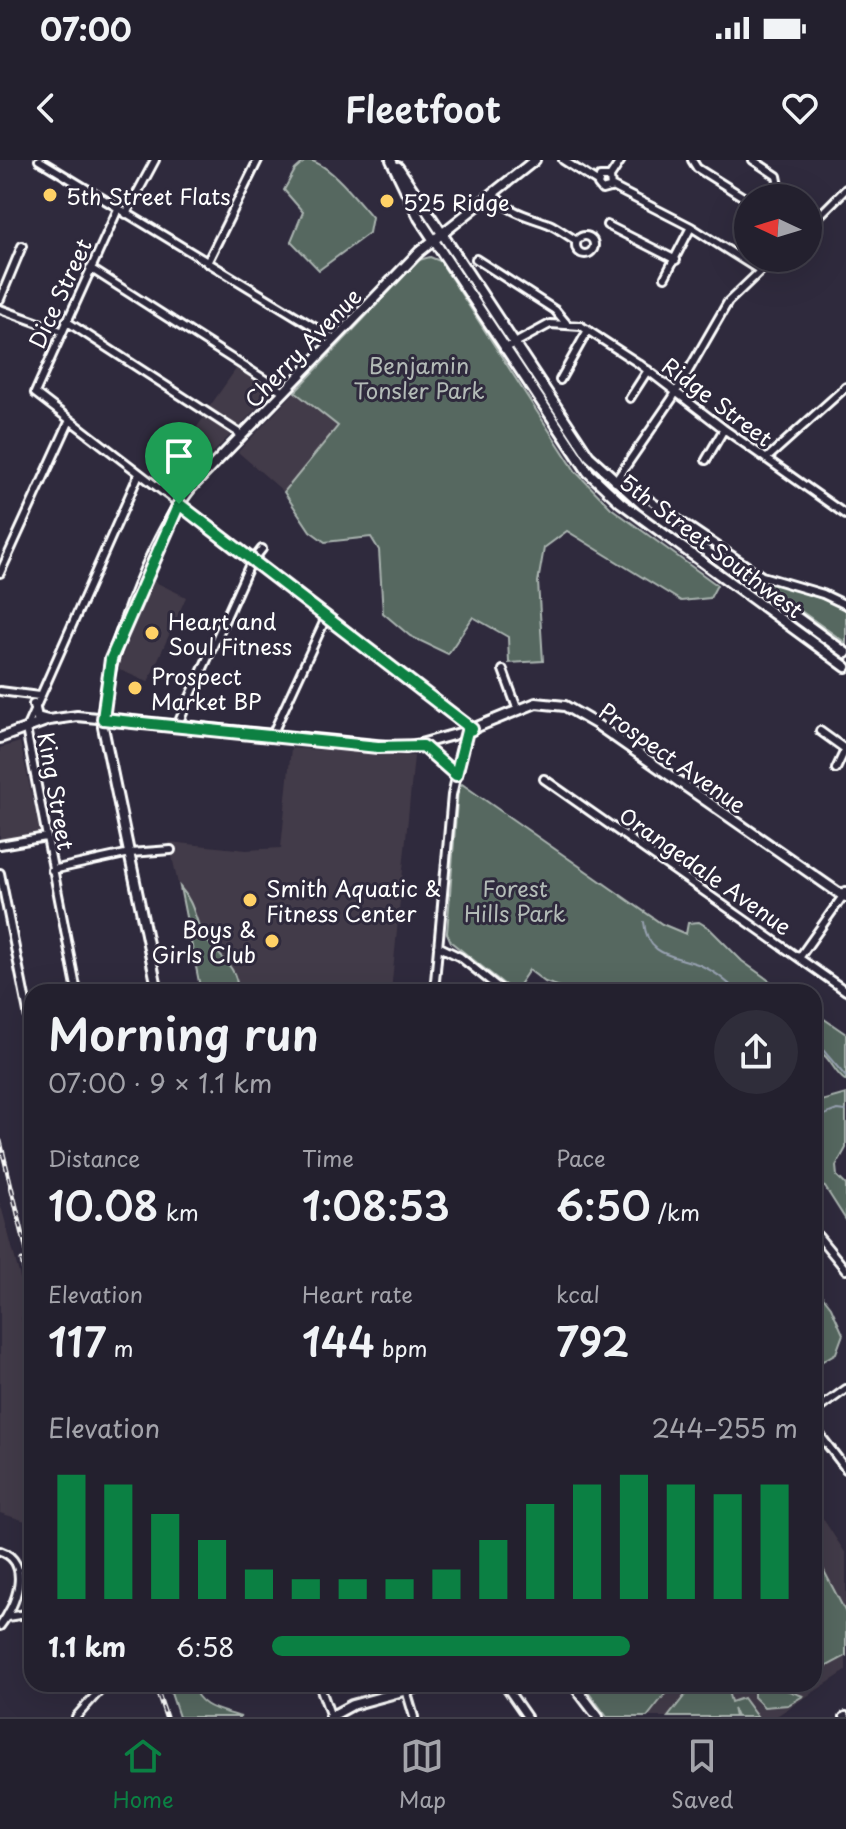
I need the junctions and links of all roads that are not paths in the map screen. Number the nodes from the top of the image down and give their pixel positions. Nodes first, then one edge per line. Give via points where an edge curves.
1 (39, 160) edge
2 (155, 160) edge
3 (258, 160) edge
4 (391, 160) edge
5 (535, 160) edge
6 (563, 160) edge
7 (621, 160) edge
8 (692, 160) edge
9 (753, 160) edge
10 (610, 177) junction
11 (597, 182) junction
12 (779, 184) edge
13 (611, 188) junction
14 (846, 189) edge
15 (734, 191) edge
16 (493, 193) junction
17 (118, 209) junction
18 (822, 213) edge
19 (126, 214) junction
20 (607, 225) dead end
21 (691, 227) junction
22 (443, 234) junction
23 (434, 241) junction
24 (577, 241) dead end
25 (22, 246) dead end
26 (734, 254) edge
27 (476, 259) dead end
28 (676, 260) junction
29 (207, 263) junction
30 (90, 268) junction
31 (757, 272) edge
32 (665, 277) dead end
33 (0, 299) edge
34 (0, 309) edge
35 (66, 321) junction
36 (566, 323) junction
37 (588, 330) junction
38 (61, 331) junction
39 (334, 339) junction
40 (514, 343) junction
41 (504, 349) junction
42 (648, 370) junction
43 (560, 380) dead end
44 (846, 387) edge
45 (675, 391) junction
46 (284, 392) junction
47 (630, 398) dead end
48 (70, 420) junction
49 (724, 429) junction
50 (242, 435) junction
51 (766, 459) junction
52 (706, 460) dead end
53 (139, 474) junction
54 (614, 482) junction
55 (635, 499) junction
56 (179, 504) junction
57 (846, 515) edge
58 (686, 523) junction
59 (680, 532) junction
60 (262, 549) dead end
61 (252, 561) junction
62 (0, 573) edge
63 (747, 581) junction
64 (741, 590) junction
65 (846, 605) edge
66 (326, 618) junction
67 (846, 653) edge
68 (846, 667) edge
69 (503, 670) dead end
70 (0, 691) edge
71 (39, 696) junction
72 (34, 705) junction
73 (517, 708) junction
74 (103, 719) junction
75 (49, 720) junction
76 (177, 726) junction
77 (26, 729) junction
78 (469, 730) junction
79 (820, 731) dead end
80 (272, 735) junction
81 (0, 738) edge
82 (423, 746) junction
83 (846, 748) edge
84 (836, 769) dead end
85 (456, 775) junction
86 (544, 779) dead end
87 (46, 837) junction
88 (0, 845) edge
89 (171, 850) dead end
90 (130, 853) junction
91 (52, 870) junction
92 (0, 873) edge
93 (845, 895) edge
94 (438, 946) junction
95 (799, 958) junction
96 (75, 984) edge
97 (156, 984) edge
98 (435, 984) edge
99 (494, 984) edge
100 (24, 989) edge
101 (846, 991) edge
102 (822, 1241) edge
103 (846, 1270) edge
104 (846, 1389) edge
105 (822, 1406) edge
106 (822, 1438) edge
107 (846, 1469) edge
108 (0, 1551) edge
109 (24, 1614) edge
110 (7, 1617) junction
111 (0, 1626) edge
112 (98, 1692) edge
113 (322, 1692) edge
114 (399, 1692) edge
115 (407, 1692) edge
116 (510, 1692) edge
117 (579, 1692) edge
118 (76, 1717) edge
119 (330, 1717) edge
120 (414, 1717) edge
121 (527, 1717) edge
122 (598, 1717) edge

1 - 17 street
2 - 19 street
3 - 29 street
4 - 22 main road
4 - 23 main road
5 - 16 main road, Cherry Avenue
6 - 11 street
7 - 10 street
8 - 15 street
9 - 12 street via 777,176
10 - 11 street
10 - 13 street
11 - 13 street via 602,190
13 - 21 street
14 - 18 street
16 - 22 main road, Cherry Avenue
16 - 24 street via 504,207
17 - 19 street
17 - 30 street, Dice Street
19 - 29 street
20 - 28 street
21 - 26 street
21 - 28 street
22 - 23 main road, Cherry Avenue
22 - 40 main road, 5th Street Southwest
23 - 39 main road, Cherry Avenue
23 - 41 main road, 5th Street Southwest
25 - 33 street
27 - 36 street, Ridge Street via 555,310
28 - 32 street
29 - 39 street
30 - 35 street, Dice Street
30 - 46 street
31 - 45 street via 728,302
34 - 38 street
35 - 38 street, Dice Street
35 - 50 street
36 - 37 street, Ridge Street
36 - 40 street via 540,327
37 - 42 street, Ridge Street
37 - 43 street
38 - 48 street, Dice Street via 35,393
39 - 46 main road, Cherry Avenue
40 - 41 street
40 - 54 main road, 5th Street Southwest via 583,447
41 - 64 main road, 5th Street Southwest via 588,472 620,502
42 - 45 street, Ridge Street
42 - 47 street
44 - 51 street
45 - 49 street, Ridge Street
45 - 54 street
46 - 50 main road, Cherry Avenue
48 - 53 street
48 - 62 street
49 - 51 street, Ridge Street
49 - 52 street
50 - 56 main road, Cherry Avenue
51 - 57 street, Ridge Street
53 - 56 street
53 - 71 street, King Street
54 - 55 main road, 5th Street Southwest
55 - 58 street, 5th Street Southwest via 639,493
55 - 59 main road, 5th Street Southwest
56 - 61 street
56 - 74 main road, Cherry Avenue via 111,659
58 - 59 street, 5th Street Southwest
58 - 65 street, 5th Street Southwest via 762,576
59 - 63 main road, 5th Street Southwest
60 - 61 street
61 - 66 street
61 - 76 street
63 - 64 street
63 - 67 main road, 5th Street Southwest
64 - 68 main road, 5th Street Southwest
66 - 78 street
66 - 80 street
69 - 73 street
70 - 71 street
71 - 72 street, King Street
72 - 75 main road via 37,717
72 - 77 street, King Street
73 - 78 main road, Prospect Avenue
73 - 93 main road, Prospect Avenue via 546,702 574,710
74 - 75 main road, Prospect Avenue
74 - 76 main road, Prospect Avenue
74 - 90 main road, Cherry Avenue
75 - 77 main road, Prospect Avenue
76 - 80 main road, Prospect Avenue
77 - 81 main road, Prospect Avenue
77 - 87 street, King Street
78 - 82 main road, Prospect Avenue
78 - 85 street
79 - 83 street
80 - 82 main road, Prospect Avenue via 378,747
82 - 85 street
83 - 84 street
85 - 94 street
86 - 95 street, Orangedale Avenue
87 - 88 street
87 - 91 street, King Street
89 - 90 street
90 - 91 street
90 - 97 main road, Cherry Avenue
91 - 96 street, King Street
92 - 100 street
93 - 95 street
94 - 98 street
94 - 99 street
95 - 101 street, Orangedale Avenue
102 - 103 street
104 - 105 street
106 - 107 street
108 - 110 street via 12,1556 19,1570
109 - 110 street
110 - 111 street
112 - 118 street
113 - 119 street
114 - 119 main road
115 - 120 street
116 - 121 street
117 - 122 main road

